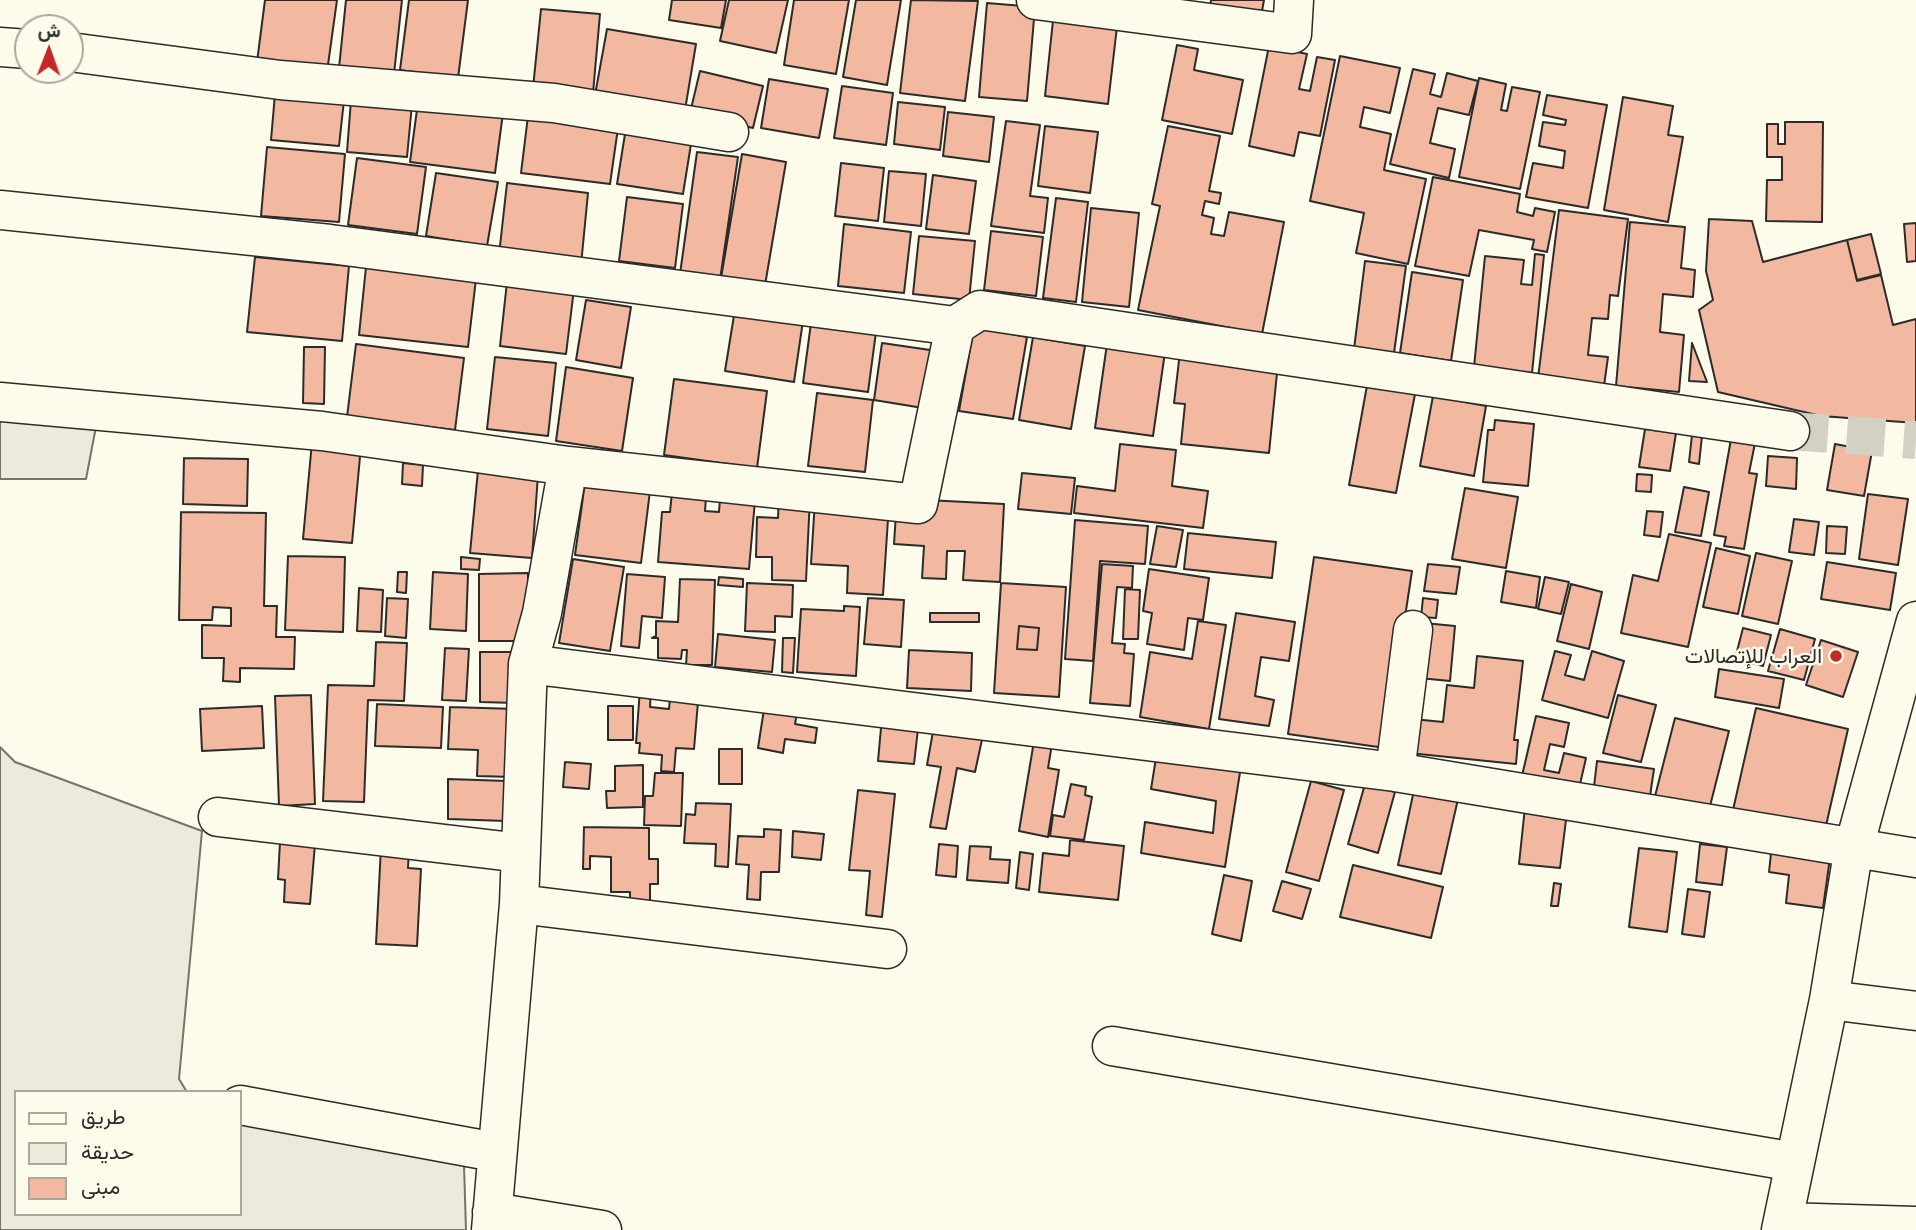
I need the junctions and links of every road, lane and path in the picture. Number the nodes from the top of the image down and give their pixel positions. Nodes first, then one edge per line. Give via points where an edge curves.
1 (1037, 0) edge
2 (1294, 0) edge
3 (84, 54) edge
4 (729, 132) dead end
5 (0, 210) edge
6 (955, 326) junction
7 (0, 402) edge
8 (1790, 431) tunnel mouth
9 (568, 466) junction
10 (1916, 621) edge
11 (1413, 630) dead end
12 (528, 664) junction
13 (1395, 772) junction
14 (218, 817) dead end
15 (1854, 847) junction
16 (521, 853) junction
17 (1916, 858) edge
18 (519, 904) junction
19 (887, 949) dead end
20 (1829, 1000) junction
21 (1916, 1011) edge
22 (1112, 1046) dead end
23 (242, 1105) edge
24 (495, 1152) junction
25 (1795, 1162) junction
26 (491, 1221) edge
27 (1782, 1226) edge
28 (1916, 1226) edge
29 (602, 1230) edge

1 - 2 street via 1292,34
3 - 4 street via 280,80 554,103
5 - 6 street via 330,244
6 - 8 street via 980,310
6 - 9 street via 918,504
7 - 9 street via 323,431
9 - 12 street via 542,613
10 - 15 street
11 - 13 street
12 - 13 street
12 - 16 street
13 - 15 street
14 - 16 street
15 - 17 street
15 - 20 street
16 - 18 street
18 - 19 street
18 - 24 street
20 - 21 street
20 - 25 street
22 - 25 street
23 - 24 street
24 - 26 street
25 - 27 street
26 - 29 street
27 - 28 street

